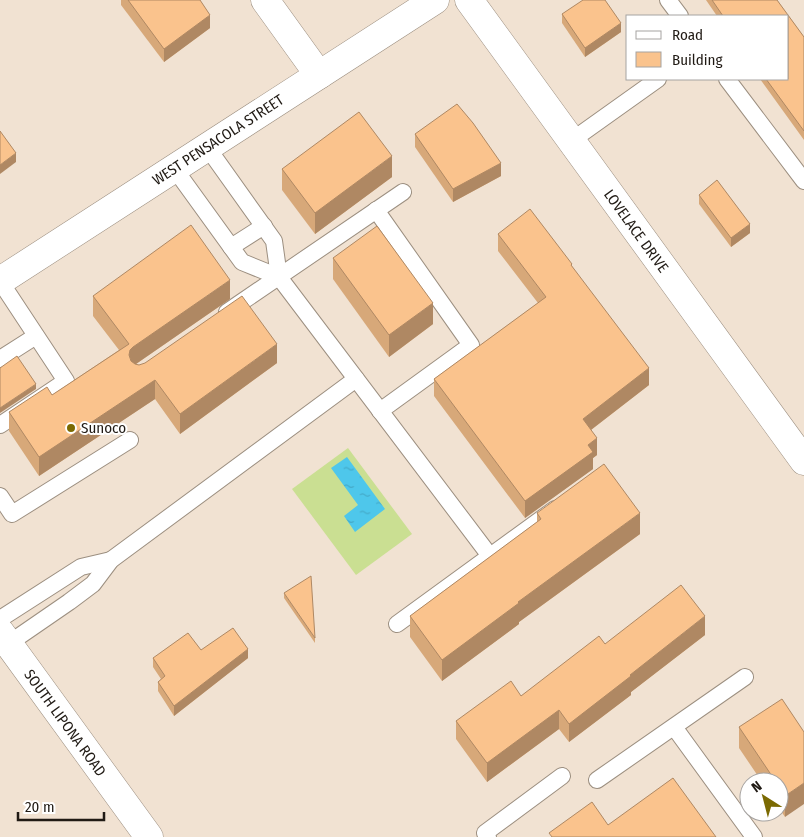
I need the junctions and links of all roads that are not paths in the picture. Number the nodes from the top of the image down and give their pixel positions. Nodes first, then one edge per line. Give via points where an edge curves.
1 (265, 0) edge
2 (435, 0) edge
3 (468, 0) edge
4 (668, 0) edge
5 (679, 15) edge
6 (320, 75) junction
7 (657, 80) edge
8 (728, 80) edge
9 (571, 141) junction
10 (207, 147) junction
11 (174, 168) junction
12 (804, 181) edge
13 (403, 192) dead end
14 (376, 210) junction
15 (264, 226) junction
16 (231, 247) junction
17 (279, 277) junction
18 (0, 281) edge
19 (217, 320) edge
20 (36, 336) junction
21 (0, 359) edge
22 (356, 379) junction
23 (380, 411) junction
24 (0, 425) edge
25 (130, 440) dead end
26 (804, 461) edge
27 (0, 496) edge
28 (568, 498) edge
29 (490, 556) junction
30 (111, 560) junction
31 (55, 583) junction
32 (69, 602) junction
33 (397, 624) dead end
34 (3, 632) edge
35 (745, 677) dead end
36 (674, 727) junction
37 (562, 776) dead end
38 (597, 780) dead end
39 (149, 837) edge
40 (488, 837) edge
41 (754, 837) edge

1 - 6 street
2 - 6 street, WEST PENSACOLA STREET
3 - 9 street, LOVELACE DRIVE
4 - 5 lane
6 - 10 street, WEST PENSACOLA STREET
7 - 9 lane
8 - 12 lane
9 - 26 street, LOVELACE DRIVE
10 - 11 street, WEST PENSACOLA STREET
10 - 15 lane
11 - 16 lane
11 - 18 street, WEST PENSACOLA STREET
13 - 14 lane
14 - 17 lane
14 - 23 lane via 471,345
15 - 16 lane
15 - 17 lane via 274,241
16 - 17 lane via 242,262
17 - 19 lane
17 - 22 lane
18 - 20 lane
20 - 21 lane
20 - 24 lane via 66,381
22 - 23 lane
22 - 30 lane
23 - 29 lane
25 - 27 lane via 12,514
28 - 29 lane
29 - 33 lane
30 - 31 lane via 81,567
30 - 32 lane via 93,584
31 - 32 lane
31 - 34 lane
32 - 34 lane
34 - 39 street, SOUTH LIPONA ROAD
35 - 36 lane
36 - 38 lane
36 - 41 lane
37 - 40 lane via 485,833

